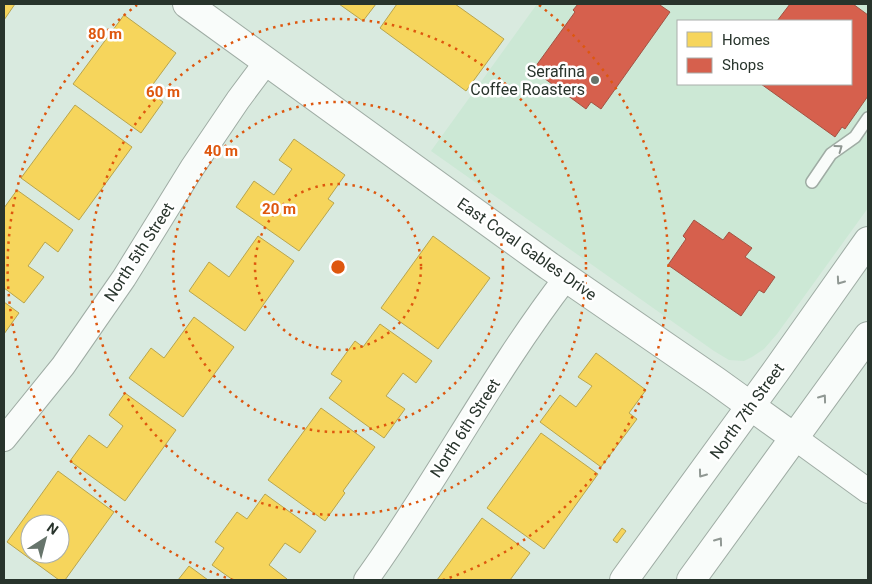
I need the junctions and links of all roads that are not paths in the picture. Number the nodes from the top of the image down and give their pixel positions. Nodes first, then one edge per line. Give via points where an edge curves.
1 (187, 4) edge
2 (267, 61) junction
3 (868, 118) edge
4 (812, 182) dead end
5 (868, 241) edge
6 (566, 278) junction
7 (868, 336) edge
8 (751, 406) junction
9 (795, 438) junction
10 (4, 439) edge
11 (868, 491) edge
12 (366, 580) edge
13 (624, 580) edge
14 (691, 580) edge

1 - 2 street, East Coral Gables Drive
2 - 6 street, East Coral Gables Drive
2 - 10 street, North 5th Street via 192,168 124,278 63,366
4 -> 3 lane via 831,154 855,137
5 -> 8 street, North 7th Street
6 - 8 street, East Coral Gables Drive
6 - 12 street, North 6th Street via 541,310 393,543
9 -> 7 street
8 - 9 street, East Coral Gables Drive
8 -> 13 street, North 7th Street
9 - 11 street, East Coral Gables Drive
14 -> 9 street

